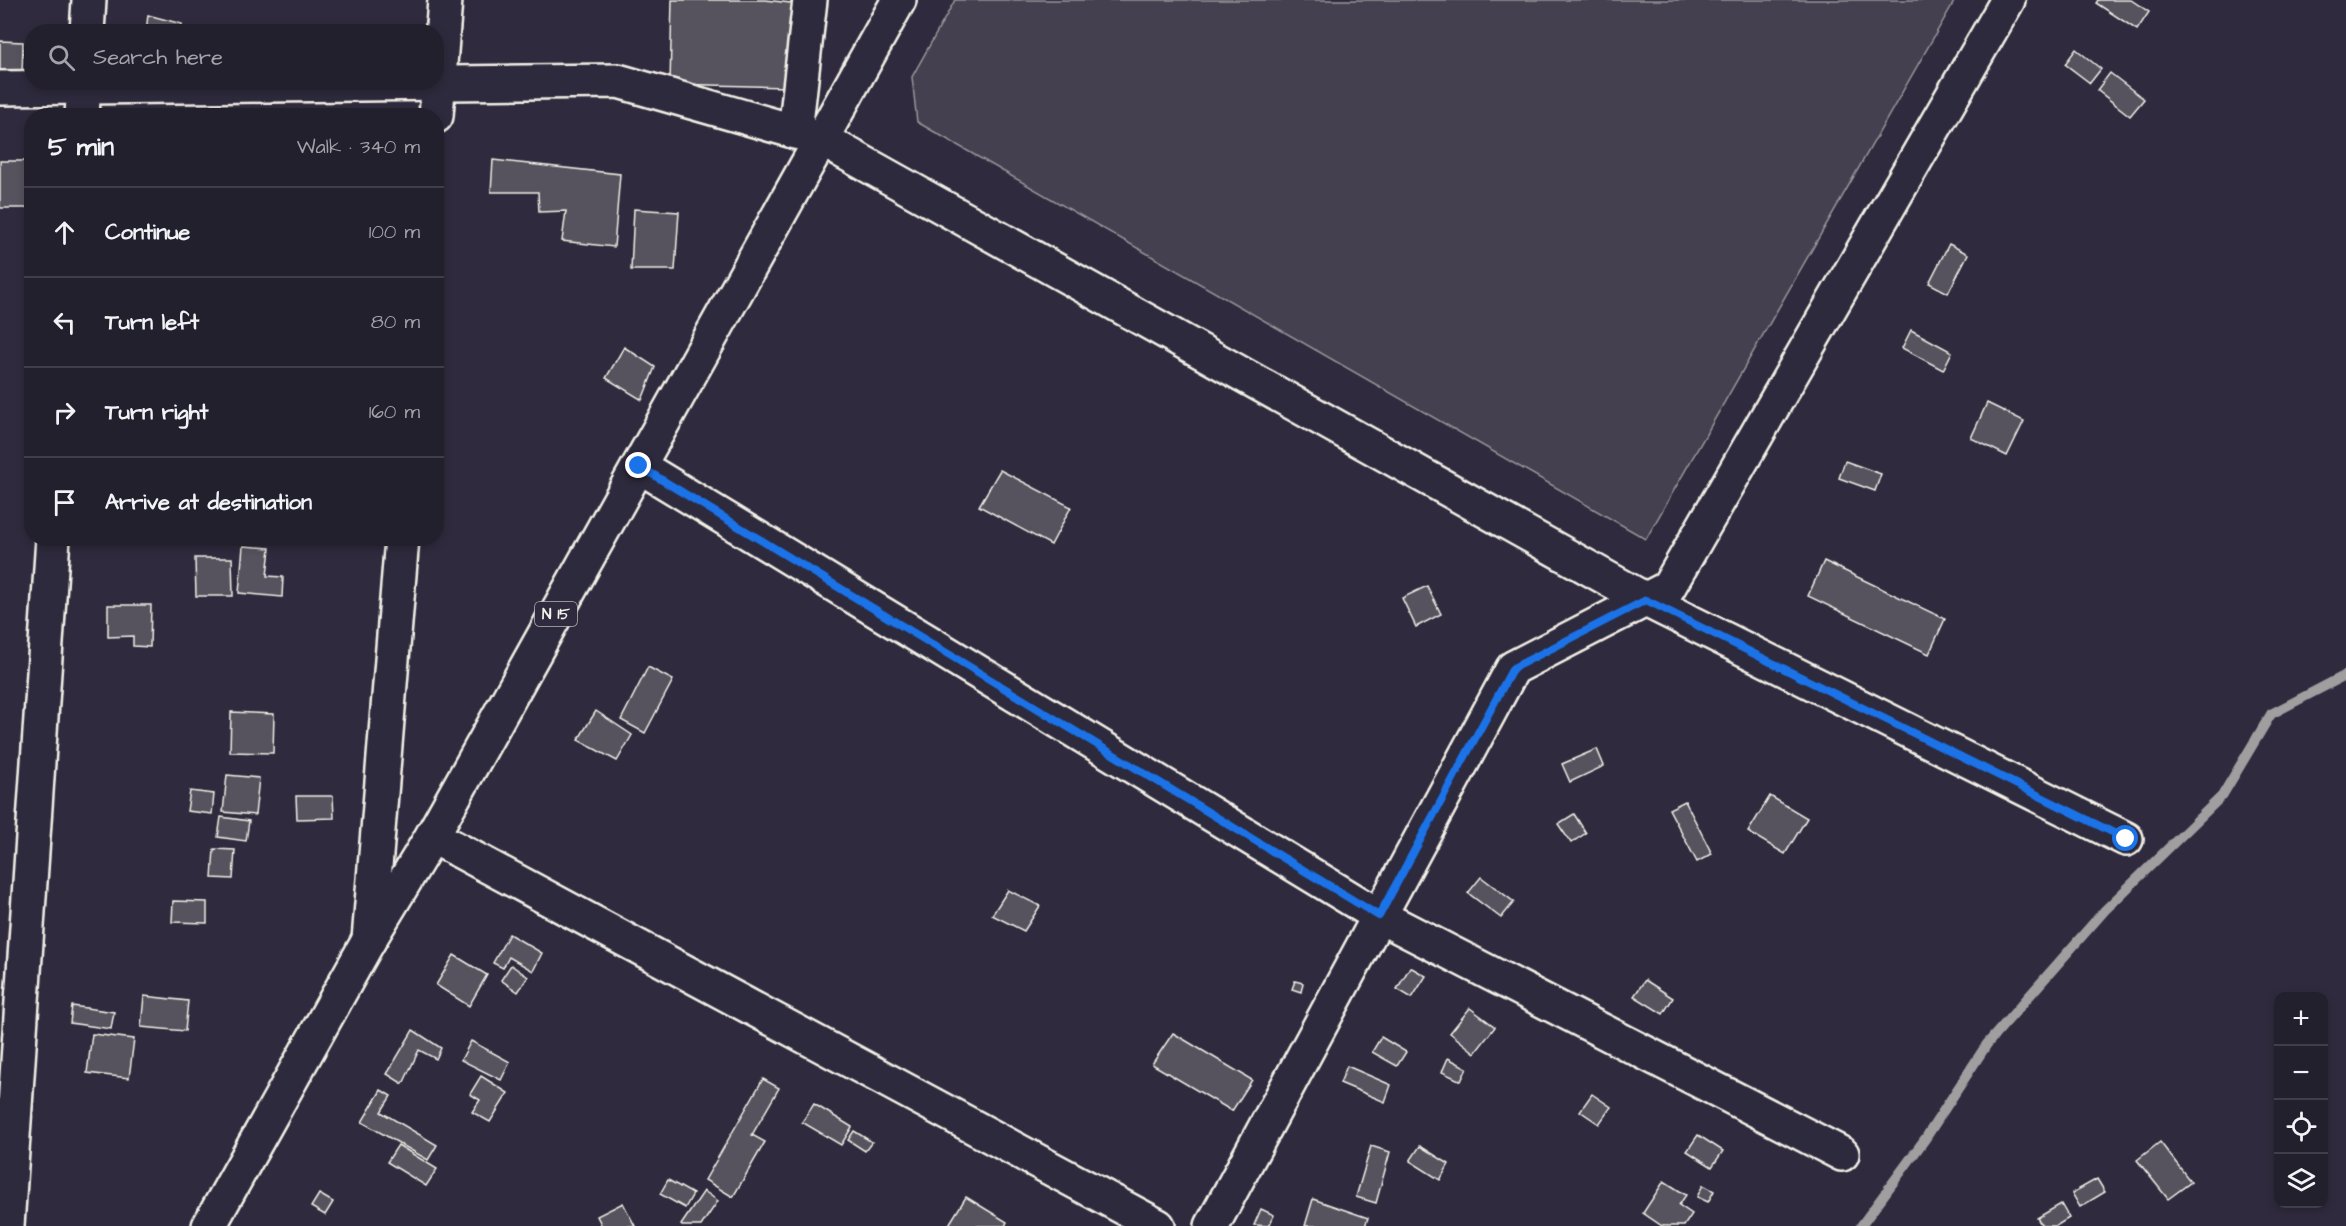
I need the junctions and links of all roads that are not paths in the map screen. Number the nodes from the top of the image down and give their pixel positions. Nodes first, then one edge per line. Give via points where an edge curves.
1 (89, 0) edge
2 (445, 0) edge
3 (810, 0) edge
4 (899, 0) edge
5 (2008, 0) edge
6 (88, 24) edge
7 (443, 24) edge
8 (444, 84) edge
9 (0, 88) edge
10 (245, 90) edge
11 (438, 90) edge
12 (83, 95) edge
13 (437, 108) edge
14 (808, 135) junction
15 (639, 466) junction
16 (52, 546) edge
17 (401, 546) edge
18 (1646, 600) junction
19 (432, 836) junction
20 (2126, 839) dead end
21 (1379, 916) junction
22 (369, 940) junction
23 (1842, 1154) dead end
24 (7, 1226) edge
25 (209, 1226) edge
26 (1158, 1226) edge
27 (1212, 1226) edge

1 - 6 street
2 - 7 street
3 - 14 street
4 - 14 street, N 15
5 - 18 street via 1668,588
8 - 14 street via 618,81
9 - 12 street
10 - 12 street
11 - 13 street
14 - 15 street, N 15
14 - 18 street
15 - 19 street, N 15
15 - 21 street
16 - 24 street
17 - 22 street
18 - 20 street
18 - 21 street via 1513,668
19 - 22 street, N 15
19 - 26 street
21 - 23 street
21 - 27 street
22 - 25 street, N 15

